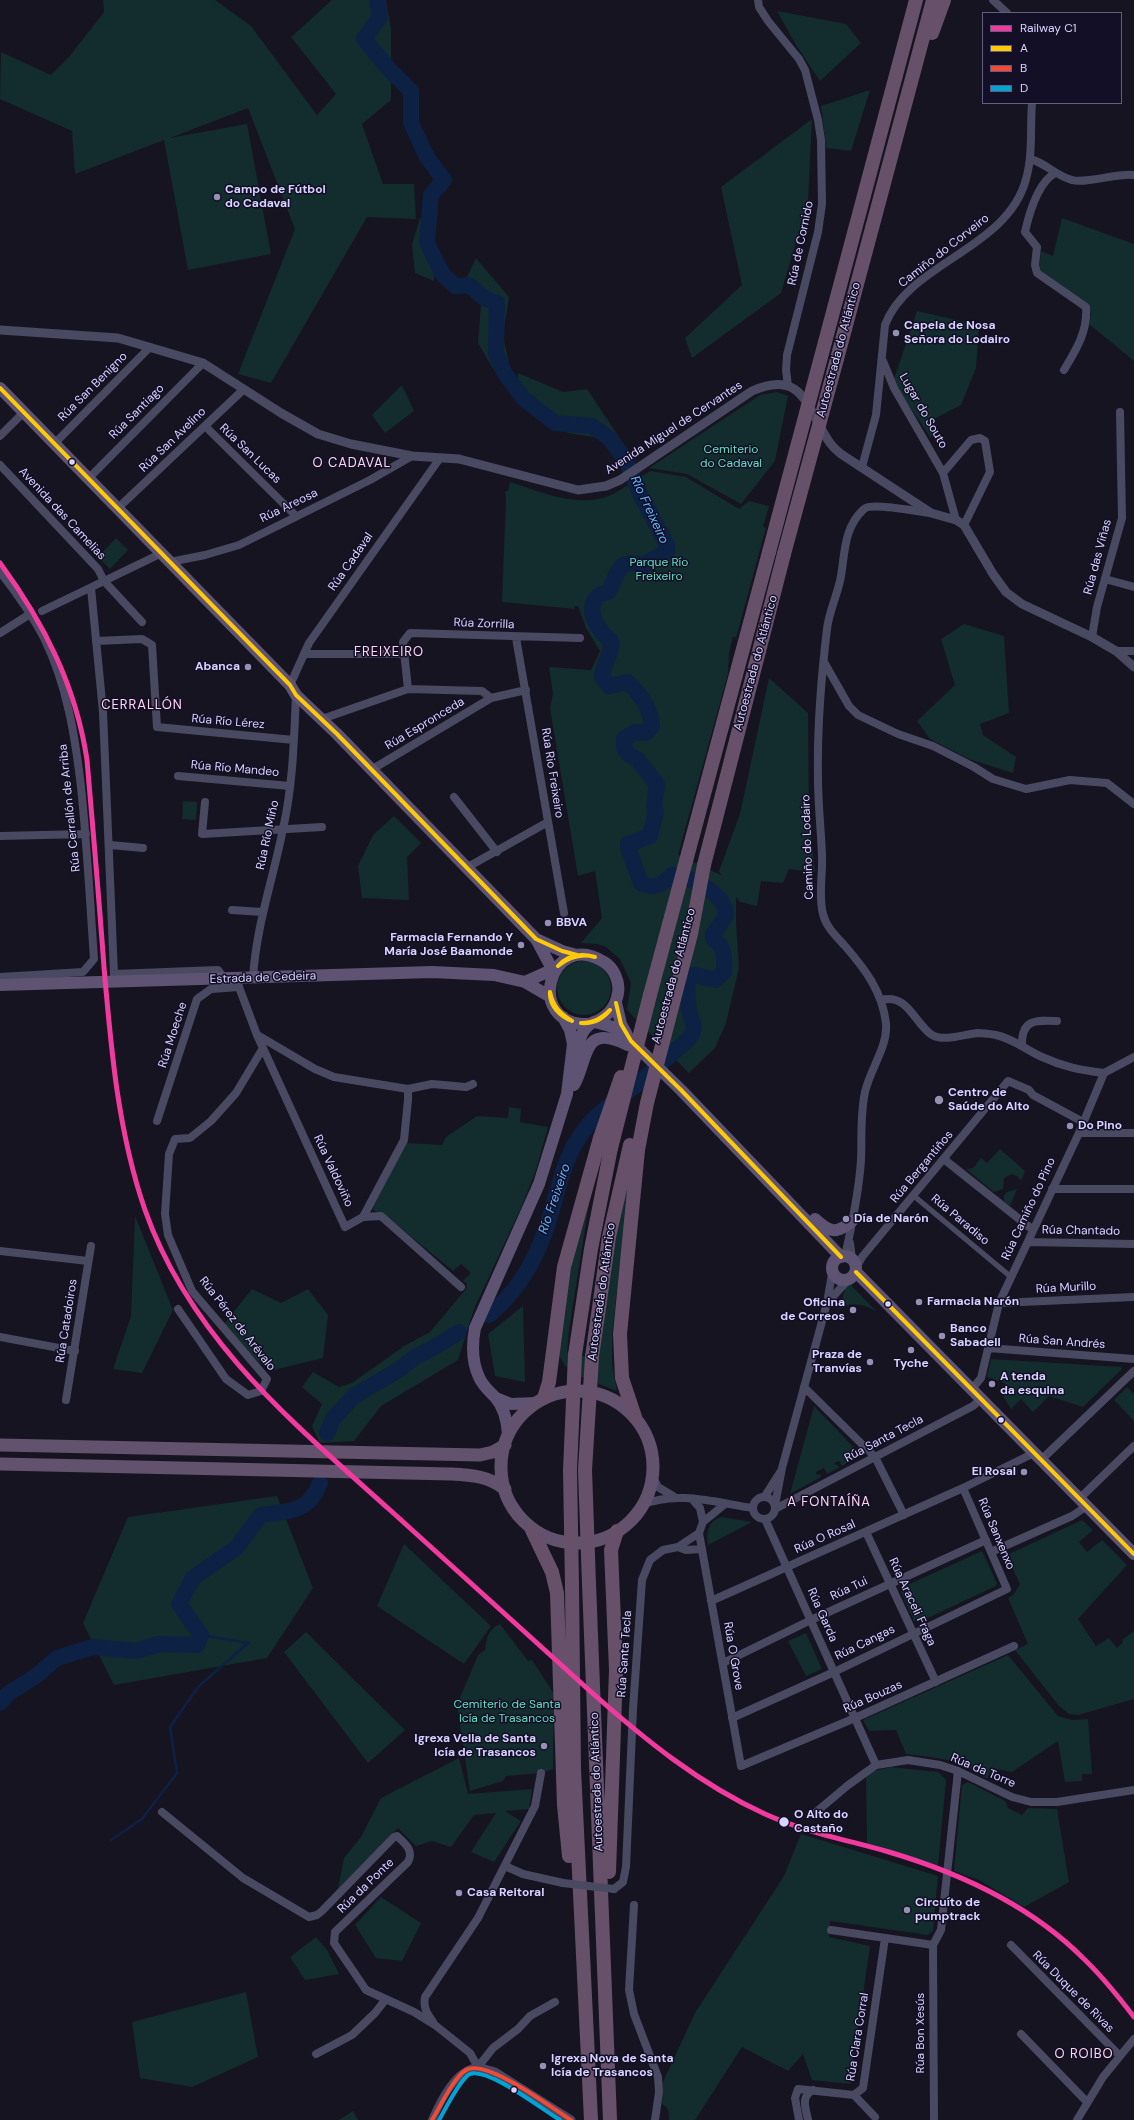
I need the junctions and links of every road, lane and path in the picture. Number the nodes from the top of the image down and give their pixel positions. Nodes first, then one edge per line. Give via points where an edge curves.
1 (758, 0) edge
2 (906, 0) edge
3 (916, 0) edge
4 (932, 0) edge
5 (944, 0) edge
6 (994, 0) edge
7 (1006, 12) edge
8 (1032, 104) edge
9 (1030, 159) junction
10 (1055, 173) junction
11 (1134, 175) edge
12 (873, 221) junction
13 (830, 323) junction
14 (0, 330) edge
15 (150, 347) junction
16 (882, 360) junction
17 (203, 363) junction
18 (1064, 370) dead end
19 (788, 386) junction
20 (0, 388) edge
21 (244, 389) junction
22 (24, 412) junction
23 (1120, 412) dead end
24 (205, 426) junction
25 (0, 436) edge
26 (54, 444) junction
27 (412, 456) junction
28 (440, 458) junction
29 (0, 465) edge
30 (862, 467) junction
31 (943, 473) junction
32 (89, 478) junction
33 (118, 508) junction
34 (931, 513) junction
35 (296, 516) junction
36 (960, 523) junction
37 (162, 553) junction
38 (170, 562) junction
39 (0, 572) edge
40 (1105, 579) junction
41 (104, 581) junction
42 (1134, 587) edge
43 (91, 588) junction
44 (42, 611) dead end
45 (30, 614) junction
46 (142, 622) dead end
47 (0, 633) edge
48 (1092, 637) junction
49 (516, 638) junction
50 (580, 638) dead end
51 (96, 641) junction
52 (1116, 651) junction
53 (1134, 651) edge
54 (304, 654) junction
55 (404, 654) junction
56 (824, 662) junction
57 (1134, 667) edge
58 (408, 689) junction
59 (293, 690) junction
60 (526, 690) junction
61 (491, 698) junction
62 (322, 719) junction
63 (294, 740) junction
64 (371, 770) junction
65 (178, 776) dead end
66 (290, 786) junction
67 (454, 797) dead end
68 (205, 802) dead end
69 (1134, 804) edge
70 (548, 822) junction
71 (322, 827) dead end
72 (283, 828) junction
73 (86, 834) junction
74 (0, 836) edge
75 (110, 845) junction
76 (143, 848) dead end
77 (497, 852) junction
78 (466, 868) junction
79 (232, 910) dead end
80 (262, 912) junction
81 (564, 913) dead end
82 (536, 939) junction
83 (543, 951) junction
84 (577, 955) junction
85 (553, 972) junction
86 (539, 975) junction
87 (0, 977) edge
88 (253, 978) junction
89 (225, 979) junction
90 (525, 982) junction
91 (239, 983) junction
92 (0, 985) edge
93 (550, 996) junction
94 (650, 996) junction
95 (881, 1000) junction
96 (616, 1003) junction
97 (563, 1018) junction
98 (1058, 1021) dead end
99 (593, 1023) junction
100 (257, 1035) junction
101 (631, 1041) junction
102 (1022, 1046) junction
103 (264, 1048) junction
104 (640, 1051) junction
105 (1134, 1057) edge
106 (571, 1070) junction
107 (1104, 1073) junction
108 (473, 1084) dead end
109 (408, 1089) junction
110 (567, 1094) junction
111 (157, 1121) dead end
112 (1083, 1122) junction
113 (1079, 1133) junction
114 (1134, 1133) edge
115 (634, 1148) junction
116 (945, 1160) junction
117 (1052, 1189) junction
118 (1134, 1189) edge
119 (914, 1196) junction
120 (796, 1209) junction
121 (363, 1217) junction
122 (852, 1221) junction
123 (1033, 1230) junction
124 (1028, 1242) junction
125 (1134, 1244) edge
126 (91, 1246) dead end
127 (0, 1251) edge
128 (88, 1261) junction
129 (850, 1265) junction
130 (833, 1268) junction
131 (1011, 1277) junction
132 (461, 1287) dead end
133 (1134, 1297) edge
134 (827, 1303) junction
135 (999, 1303) junction
136 (178, 1309) dead end
137 (0, 1337) edge
138 (988, 1348) junction
139 (75, 1351) junction
140 (1134, 1359) edge
141 (1134, 1371) edge
142 (804, 1387) junction
143 (972, 1389) junction
144 (496, 1398) junction
145 (981, 1399) junction
146 (66, 1400) dead end
147 (540, 1400) junction
148 (636, 1417) junction
149 (507, 1439) junction
150 (0, 1445) edge
151 (1134, 1446) edge
152 (875, 1457) junction
153 (1038, 1457) junction
154 (0, 1464) edge
155 (782, 1468) junction
156 (652, 1475) junction
157 (963, 1488) junction
158 (505, 1489) junction
159 (673, 1496) junction
160 (765, 1496) junction
161 (692, 1499) junction
162 (1083, 1502) junction
163 (725, 1504) junction
164 (642, 1505) junction
165 (775, 1507) junction
166 (700, 1508) junction
167 (753, 1508) junction
168 (904, 1515) junction
169 (765, 1519) junction
170 (703, 1522) junction
171 (532, 1530) junction
172 (618, 1531) junction
173 (866, 1532) junction
174 (699, 1533) junction
175 (986, 1540) junction
176 (678, 1547) junction
177 (702, 1549) junction
178 (991, 1552) junction
179 (1134, 1554) edge
180 (787, 1567) junction
181 (890, 1583) junction
182 (1007, 1589) joint
183 (711, 1601) junction
184 (810, 1620) junction
185 (914, 1633) junction
186 (1014, 1646) dead end
187 (722, 1663) junction
188 (834, 1672) junction
189 (936, 1682) junction
190 (732, 1718) junction
191 (855, 1718) junction
192 (876, 1765) junction
193 (741, 1766) joint
194 (958, 1771) junction
195 (540, 1775) dead end
196 (1134, 1790) edge
197 (162, 1812) dead end
198 (816, 1813) dead end
199 (505, 1866) junction
200 (634, 1905) dead end
201 (831, 1930) dead end
202 (885, 1938) junction
203 (933, 1945) junction
204 (1011, 1945) dead end
205 (605, 1985) junction
206 (386, 1999) junction
207 (555, 2002) dead end
208 (585, 2010) junction
209 (435, 2025) junction
210 (1021, 2034) dead end
211 (1134, 2039) edge
212 (316, 2054) dead end
213 (1119, 2055) junction
214 (478, 2067) junction
215 (813, 2090) junction
216 (854, 2095) junction
217 (1086, 2102) junction
218 (875, 2117) dead end
219 (432, 2120) edge
220 (571, 2120) edge
221 (591, 2120) edge
222 (610, 2120) edge
223 (655, 2120) edge
224 (799, 2120) edge
225 (808, 2120) edge
226 (934, 2120) edge
227 (1077, 2120) edge

1 - 19 street, Rúa de Cornido via 759,7 768,21 805,70 821,140 822,204 818,232 787,355
2 - 13 highway
3 - 13 highway, Autoestrada do Atlántico
4 - 12 highway, Autoestrada do Atlántico
5 - 12 highway
6 - 7 street
8 - 9 street, Camiño do Corveiro
9 - 10 street via 1045,165
9 - 16 street, Camiño do Corveiro via 1020,195 1002,222 927,276 894,307 885,326
10 - 11 street via 1073,181
10 - 18 street via 1049,177 1032,205 1025,232 1038,247 1035,265 1037,272 1086,307 1084,330 1077,349
12 - 115 highway, Autoestrada do Atlántico, bridge via 762,637
13 - 94 highway, Autoestrada do Atlántico, bridge
14 - 15 street, Avenida Miguel de Cervantes via 118,338
15 - 17 street, Avenida Miguel de Cervantes
15 - 26 street, Rúa San Benigno
16 - 30 street, Camiño do Corveiro via 876,415
16 - 31 street, Lugar do Souto via 894,388
17 - 21 street, Avenida Miguel de Cervantes
17 - 32 street, Rúa Santiago
19 - 28 street, Avenida Miguel de Cervantes via 767,384 752,391 620,480 606,486 578,490 459,459
19 - 30 street, Avenida Miguel de Cervantes via 805,398 829,441 841,454
20 - 22 main road
21 - 24 street, Rúa San Avelino
21 - 27 street, Avenida Miguel de Cervantes via 318,434 351,444
22 - 25 street
22 - 26 main road
23 - 40 street, Rúa das Viñas via 1122,518
24 - 33 street, Rúa San Avelino
24 - 35 street, Rúa San Lucas
26 - 32 main road
27 - 28 street, Avenida Miguel de Cervantes
27 - 35 street, Rúa Areosa via 370,480
28 - 54 street, Rúa Cadaval via 317,631
29 - 41 street, Avenida das Camelias via 98,569
30 - 34 street, Avenida Miguel de Cervantes
31 - 36 street, Lugar do Souto
31 - 36 street, Lugar do Souto via 971,440 980,438 985,441 990,472
32 - 33 main road
33 - 37 main road
34 - 36 street, Avenida Miguel de Cervantes
34 - 56 street, Camiño do Lodairo via 874,506 864,509 855,521 844,542 841,576 827,627
35 - 38 street, Rúa Areosa via 239,545
36 - 48 street via 1006,592 1022,604
37 - 38 main road
37 - 41 street
38 - 59 main road
39 - 45 street, Rúa Cerrallón de Arriba
40 - 42 street
40 - 48 street, Rúa das Viñas
41 - 43 street
41 - 46 street, Avenida das Camelias
43 - 44 street
43 - 51 street
45 - 47 street
45 - 73 street, Rúa Cerrallón de Arriba via 50,653 73,724
48 - 52 street
49 - 50 street, Rúa Zorrilla
49 - 55 street, Rúa Zorrilla via 410,633 403,642
49 - 60 street, Rúa Rio Freixeiro
51 - 63 street, Rúa Río Lérez via 142,638 152,645 157,727
51 - 75 street via 103,712
52 - 53 street
52 - 57 street
54 - 55 street
54 - 59 street, Rúa Cadaval
55 - 58 street
56 - 69 street via 858,715 898,734 933,746 993,779 1026,789 1070,780 1107,783
56 - 95 street, Camiño do Lodairo via 819,714 818,777 822,907 827,925 866,971
58 - 61 street via 482,691
58 - 62 street
59 - 62 main road
59 - 63 street, Rúa Río Miño
60 - 61 street, Rúa Espronceda
60 - 70 street, Rúa Rio Freixeiro
61 - 64 street, Rúa Espronceda
62 - 64 main road
63 - 66 street, Rúa Río Miño
64 - 78 main road
65 - 66 street, Rúa Río Mandeo
66 - 72 street, Rúa Río Miño
67 - 77 street
68 - 72 street via 202,834
70 - 77 street
70 - 81 street, Rúa Rio Freixeiro
71 - 72 street
72 - 80 street, Rúa Río Miño
73 - 74 street
73 - 87 street, Rúa Cerrallón de Arriba via 94,959 82,972
75 - 76 street
75 - 89 street via 114,974 218,970
77 - 78 street
78 - 82 main road
79 - 80 street
80 - 88 street, Rúa Río Miño
82 - 83 main road
82 - 84 main road
83 - 85 main road
83 - 86 main road
84 - 85 main road via 569,958
84 - 96 main road via 588,955 607,963 618,982
85 - 86 main road
85 - 93 main road
86 - 90 main road
88 - 90 main road, Estrada de Cedeira via 432,972 494,975
88 - 91 main road, Estrada de Cedeira
89 - 91 main road, Estrada de Cedeira
89 - 92 main road, Estrada de Cedeira
90 - 93 main road, Estrada de Cedeira
91 - 100 street, Rúa Valdoviño
91 - 111 street, Rúa Moeche via 211,989 197,999
93 - 97 main road via 553,1006
94 - 147 highway, bridge via 600,1138 564,1267 549,1382
94 - 208 highway, Autoestrada do Atlántico, bridge via 611,1148 591,1249 575,1356 570,1470 574,1769
95 - 102 street via 898,1000 910,1008 922,1026 934,1036 950,1037 980,1033 1011,1039
95 - 122 street, Camiño do Lodairo via 886,1029 862,1107 861,1159
96 - 99 main road via 611,1011
96 - 101 main road via 621,1024
97 - 99 main road via 580,1024
97 - 106 main road via 570,1030 573,1044
98 - 102 street via 1036,1020 1026,1026 1022,1034
99 - 101 main road via 613,1027
99 - 106 main road via 582,1033
100 - 103 street, Rúa Valdoviño
100 - 109 street via 334,1077
101 - 104 main road
102 - 107 street via 1073,1070
103 - 121 street, Rúa Valdoviño via 345,1227
103 - 136 street, Rúa Pérez de Arévalo via 236,1093 211,1121 190,1138 175,1139 169,1154 165,1214 168,1235 192,1291 267,1379 261,1391 248,1395 226,1379
104 - 110 main road via 612,1038 592,1043 584,1054 577,1080
104 - 120 main road
105 - 107 street
106 - 110 main road
107 - 112 street, Rúa Camiño do Pino
108 - 109 street via 466,1087 432,1084
109 - 121 street, Rúa Valdoviño via 404,1140
110 - 144 main road via 539,1184 474,1328 475,1364 479,1378
112 - 113 street, Rúa Camiño do Pino
112 - 116 street, Rúa Bergantiños via 1029,1090 1008,1081
113 - 114 street
113 - 117 street, Rúa Camiño do Pino
115 - 148 highway via 620,1334 622,1378
115 - 205 highway, Autoestrada do Atlántico, bridge via 609,1237 592,1357 585,1470
116 - 119 street, Rúa Bergantiños
116 - 123 street
117 - 118 street
117 - 123 street, Rúa Camiño do Pino
119 - 129 street, Rúa Bergantiños via 862,1257
119 - 131 street, Rúa Paradiso
120 - 122 main road via 806,1210 824,1227 832,1230 843,1228
120 - 129 main road
121 - 132 street via 381,1216
122 - 129 street, Camiño do Lodairo
123 - 124 street, Rúa Camiño do Pino
124 - 125 street, Rúa Chantado
124 - 131 street, Rúa Camiño do Pino
126 - 128 street, Rúa Catadoiros
127 - 128 street
128 - 139 street, Rúa Catadoiros
129 - 130 main road via 835,1261
129 - 130 main road via 838,1278
129 - 134 street
129 - 143 main road
130 - 134 street
131 - 135 street, Rúa Camiño do Pino
133 - 135 street, Rúa Murillo
134 - 142 street
135 - 138 street, Rúa Camiño do Pino
137 - 139 street
138 - 140 street, Rúa San Andrés
138 - 143 street, Rúa Camiño do Pino via 981,1378
139 - 146 street, Rúa Catadoiros
141 - 153 street, Rúa O Rosal
142 - 152 street
142 - 155 street
143 - 145 main road
144 - 147 main road via 511,1404
144 - 149 main road via 507,1420
145 - 152 street, Rúa Santa Tecla via 973,1406
145 - 153 main road
147 - 148 highway via 562,1393 598,1394 611,1398
147 - 149 highway via 524,1413
148 - 156 highway via 644,1427 650,1442
149 - 150 highway via 493,1452 480,1455
149 - 158 highway via 502,1458
151 - 162 street
152 - 165 street, Rúa Santa Tecla
152 - 168 street
153 - 157 street, Rúa O Rosal
153 - 162 main road
154 - 158 highway via 451,1474 480,1476 494,1481
155 - 160 street
155 - 165 street
156 - 159 street via 658,1486
156 - 164 highway
157 - 168 street, Rúa O Rosal
157 - 175 street, Rúa Sanxenxo
158 - 171 highway via 521,1519
159 - 161 street
159 - 164 street via 655,1499
160 - 165 street via 771,1499
160 - 167 street via 758,1498
161 - 163 street
161 - 166 street
162 - 178 street via 1072,1516
162 - 179 main road
163 - 166 street via 708,1504
163 - 167 street
163 - 170 street
164 - 172 highway via 632,1520
165 - 169 street via 772,1516
166 - 170 street
167 - 169 street via 755,1515
168 - 173 street, Rúa O Rosal
169 - 180 street, Rúa Garda
170 - 174 street
171 - 172 highway via 546,1537 576,1541 597,1540
171 - 208 highway via 552,1572 557,1594 564,1806
172 - 205 highway via 611,1550 616,1670
173 - 180 street, Rúa O Rosal
173 - 181 street, Rúa Araceli Fraga
174 - 176 street, Rúa Santa Tecla
174 - 177 street, Rúa O Grove
175 - 178 street, Rúa Sanxenxo
175 - 181 street, Rúa Tui
176 - 177 street via 686,1550
176 - 199 street, Rúa Santa Tecla, bridge via 663,1550 650,1560 642,1580 626,1867 623,1882 614,1889 563,1883 523,1874
177 - 183 street, Rúa O Grove
178 - 182 street, Rúa Sanxenxo
180 - 183 street, Rúa O Rosal
180 - 184 street, Rúa Garda
181 - 184 street, Rúa Tui
181 - 185 street, Rúa Araceli Fraga
182 - 185 street, Rúa Cangas
183 - 187 street, Rúa O Grove
184 - 187 street, Rúa Tui
184 - 188 street, Rúa Garda
185 - 188 street, Rúa Cangas
185 - 189 street, Rúa Araceli Fraga
186 - 189 street, Rúa Bouzas
187 - 190 street, Rúa O Grove
188 - 190 street, Rúa Cangas
188 - 191 street, Rúa Garda
189 - 191 street, Rúa Bouzas
190 - 193 street, Rúa O Grove
191 - 192 street, Rúa Garda
191 - 193 street, Rúa Bouzas
192 - 194 street, Rúa da Torre via 908,1760
192 - 198 street, Rúa da Torre
194 - 196 street, Rúa da Torre via 1012,1797 1031,1802 1058,1802
194 - 203 street via 941,1930
195 - 199 street via 535,1806
197 - 206 street, Rúa da Ponte via 243,1878 309,1917 322,1912 397,1836 411,1851 411,1857 335,1932 334,1943 366,1990
199 - 209 street via 478,1918 425,1997 426,2011
200 - 223 street via 629,1990 634,2014 658,2077 659,2092
201 - 202 street
202 - 203 street
202 - 216 street, Rúa Clara Corral via 865,2076 862,2088
203 - 226 street, Rúa Bon Xesús
204 - 213 street, Rúa Duque de Rivas
205 - 222 highway, Autoestrada do Atlántico
206 - 209 street, Rúa da Ponte
206 - 212 street via 352,2036
207 - 214 street via 530,2016 494,2048
208 - 221 highway, Autoestrada do Atlántico
209 - 214 street, Rúa da Ponte via 470,2053
210 - 217 street
211 - 213 street
213 - 217 street
214 - 219 street via 468,2069 459,2076
214 - 220 street via 495,2072
215 - 216 street, Rúa Clara Corral
215 - 224 street, Rúa Clara Corral via 802,2088 796,2092
215 - 225 street via 805,2098
216 - 218 street
217 - 227 street

